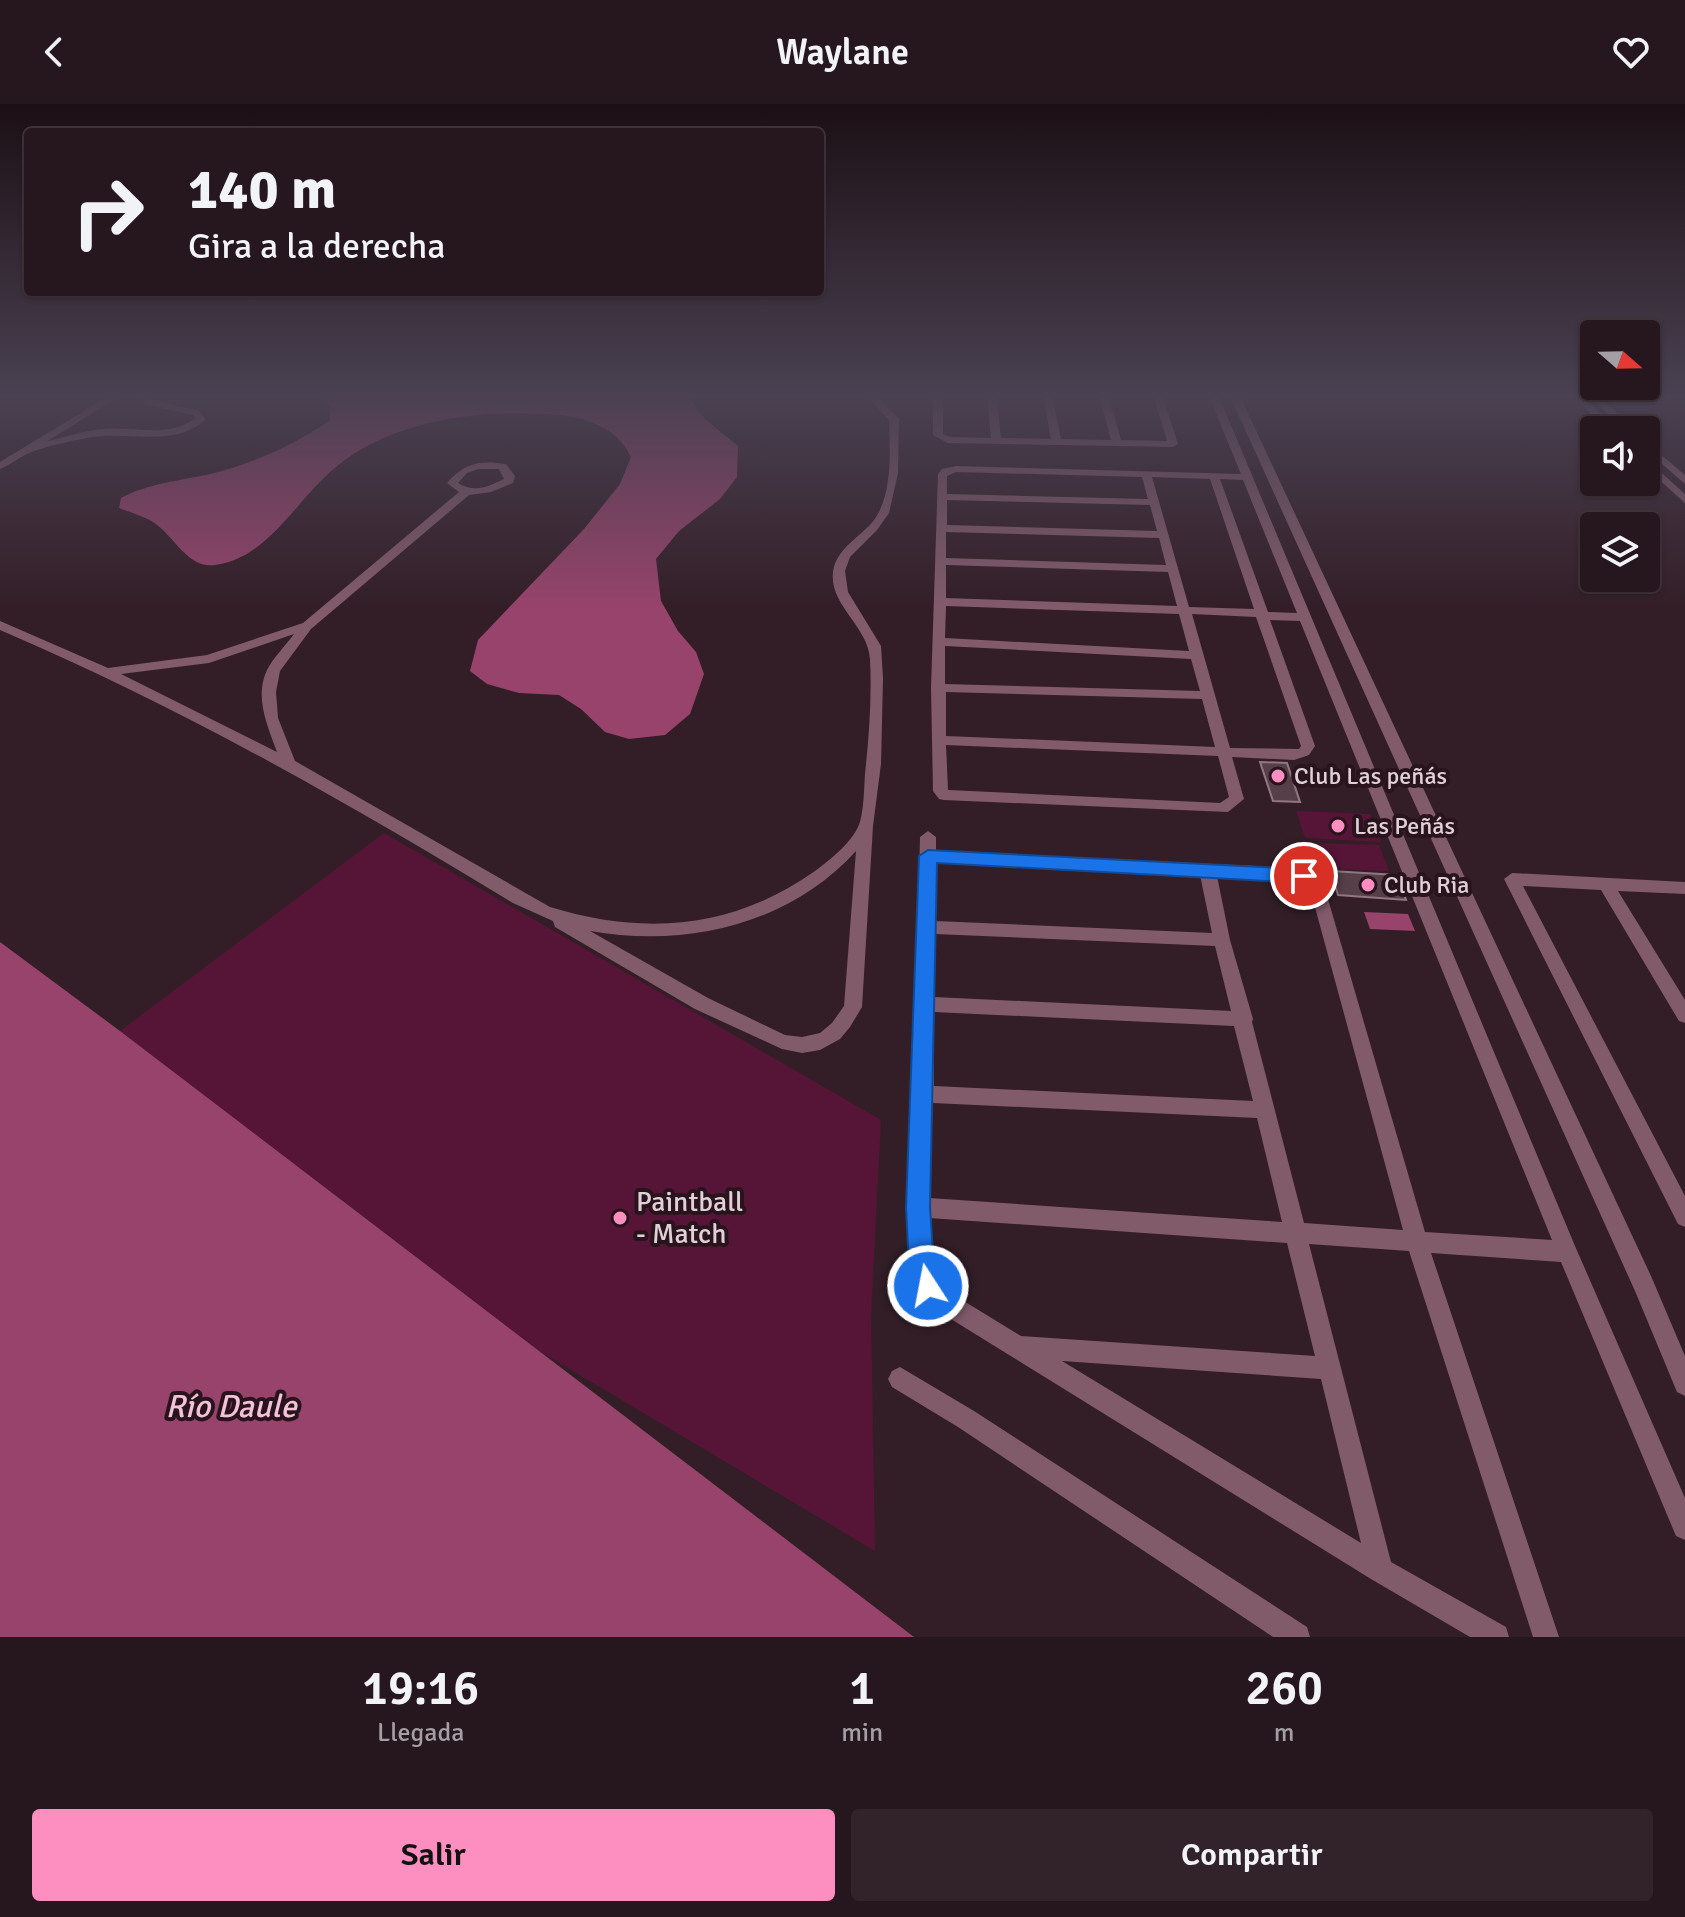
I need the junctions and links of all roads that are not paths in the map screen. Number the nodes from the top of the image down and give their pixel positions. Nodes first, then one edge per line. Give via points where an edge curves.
1 (892, 466) edge
2 (1243, 466) edge
3 (1269, 466) edge
4 (1668, 466) edge
5 (1271, 470) junction
6 (1146, 473) junction
7 (1246, 473) junction
8 (1214, 476) junction
9 (1660, 476) edge
10 (1685, 481) edge
11 (466, 492) junction
12 (941, 497) junction
13 (1685, 500) edge
14 (1155, 502) junction
15 (941, 528) junction
16 (1164, 535) junction
17 (940, 561) junction
18 (1174, 569) junction
19 (942, 602) junction
20 (1185, 610) junction
21 (1261, 613) junction
22 (1304, 613) junction
23 (0, 625) edge
24 (307, 626) junction
25 (940, 642) junction
26 (1198, 655) junction
27 (108, 671) junction
28 (938, 688) junction
29 (1210, 695) junction
30 (939, 740) junction
31 (1226, 751) junction
32 (289, 764) junction
33 (867, 823) junction
34 (1394, 827) junction
35 (1434, 827) junction
36 (1207, 869) junction
37 (1606, 884) junction
38 (1685, 888) edge
39 (543, 911) junction
40 (927, 927) junction
41 (1222, 940) junction
42 (926, 1004) junction
43 (1685, 1016) edge
44 (1244, 1019) junction
45 (924, 1094) junction
46 (1266, 1110) junction
47 (918, 1207) junction
48 (1685, 1217) edge
49 (1294, 1231) junction
50 (1417, 1242) junction
51 (1567, 1252) junction
52 (1677, 1345) edge
53 (1019, 1347) junction
54 (1327, 1368) junction
55 (900, 1379) dead end
56 (1685, 1384) edge
57 (1685, 1527) edge
58 (1380, 1570) junction
59 (1297, 1637) edge
60 (1496, 1637) edge
61 (1546, 1637) edge

1 - 33 street via 880,520 843,559 838,575 848,605 875,646
2 - 7 street
3 - 5 street
4 - 10 street
5 - 7 street
5 - 35 street
6 - 8 street
6 - 12 street via 956,469 942,476
6 - 14 street
7 - 8 street
7 - 22 street
8 - 21 street
9 - 13 street
11 - 11 street via 491,491 510,476 502,466 463,471 452,483
11 - 24 street
12 - 14 street
12 - 15 street
14 - 16 street
15 - 16 street
15 - 17 street
16 - 18 street
17 - 18 street
17 - 19 street
18 - 20 street
19 - 20 street
19 - 25 street
20 - 21 street
20 - 26 street
21 - 22 street
21 - 31 street via 1308,746 1294,755
22 - 34 street
23 - 27 street
24 - 27 street via 209,659
24 - 32 street via 273,671 269,692 271,718
25 - 26 street
25 - 28 street
26 - 29 street
27 - 32 street
28 - 29 street
28 - 30 street
29 - 31 street
30 - 31 street
30 - 31 street via 944,795 1223,808 1237,799
32 - 39 street
33 - 39 street via 844,856 813,882 776,904 727,922 660,931 602,927
33 - 39 street via 853,1007 841,1030 826,1040 782,1042 715,1012
34 - 35 street
34 - 51 street
35 - 52 street
36 - 40 street via 928,847
36 - 41 street
36 - 50 street via 1297,874 1317,886
37 - 38 street
37 - 43 street
37 - 48 street via 1512,879
40 - 41 street
40 - 42 street
41 - 44 street
42 - 44 street
42 - 45 street
44 - 46 street
45 - 46 street
45 - 47 street
46 - 49 street
47 - 49 street
47 - 53 street via 928,1286 946,1303
49 - 50 street
49 - 54 street
50 - 51 street
50 - 61 street
51 - 57 street
52 - 56 street
53 - 54 street
53 - 58 street
54 - 58 street
55 - 59 street
58 - 60 street

